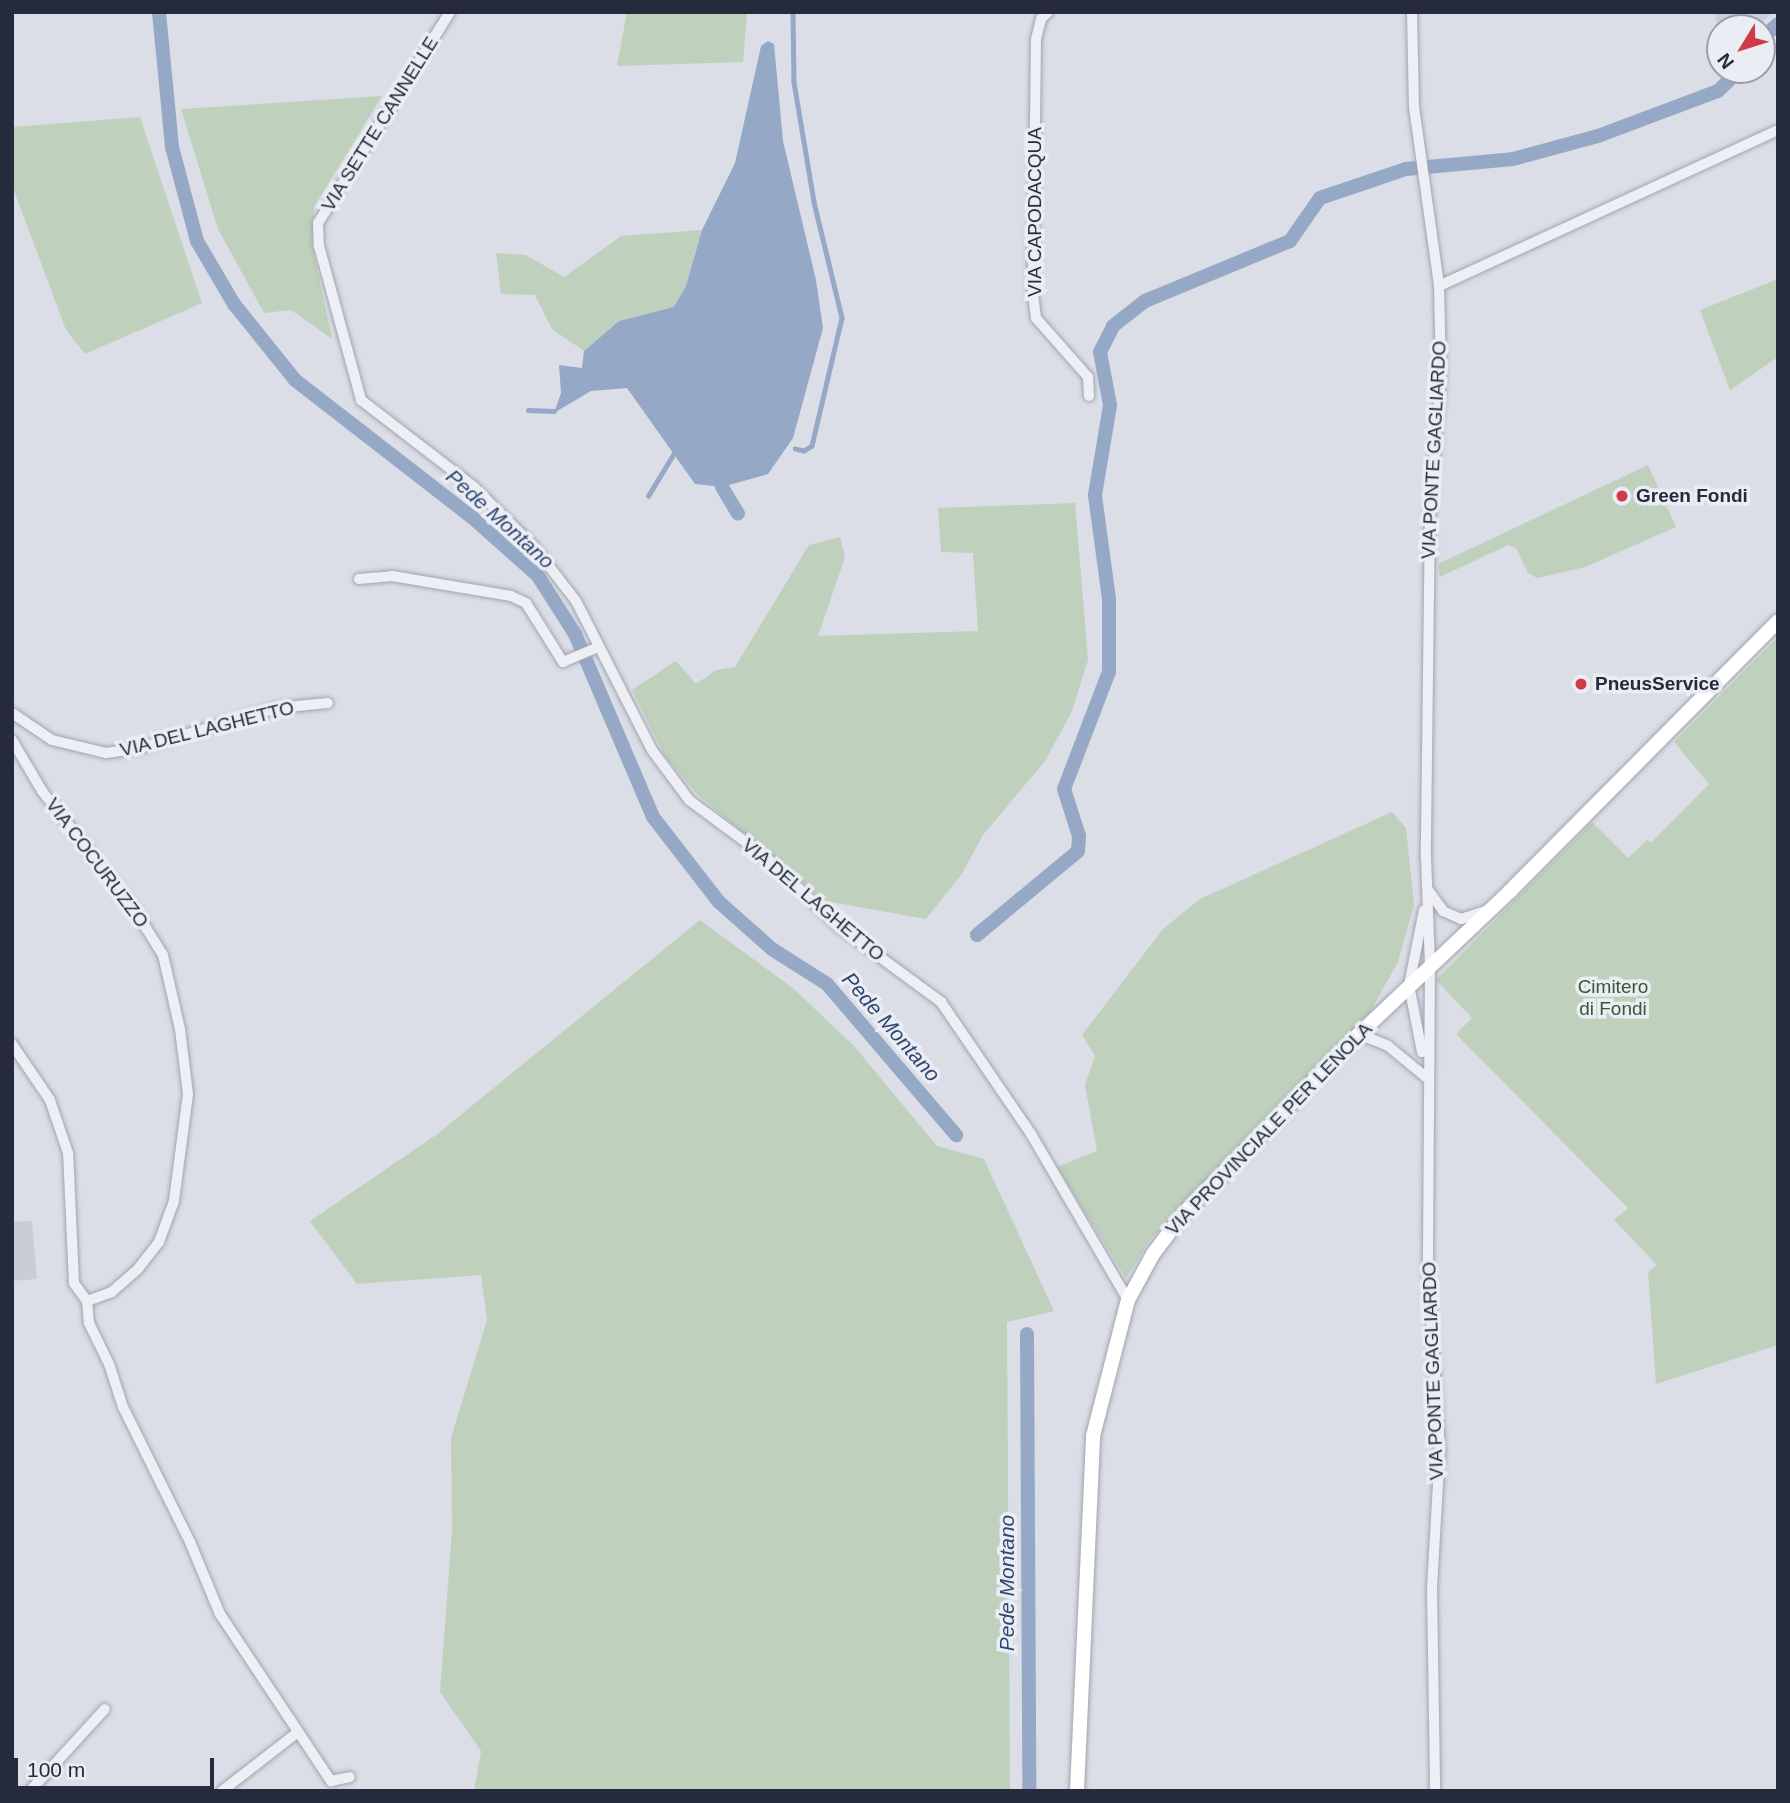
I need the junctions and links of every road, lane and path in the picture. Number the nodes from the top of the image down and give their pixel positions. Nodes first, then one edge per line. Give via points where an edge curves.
1 (450, 12) edge
2 (1048, 12) edge
3 (1413, 13) edge
4 (1778, 130) edge
5 (1439, 286) junction
6 (1088, 396) dead end
7 (359, 579) dead end
8 (1778, 621) edge
9 (596, 645) junction
10 (328, 703) dead end
11 (12, 713) edge
12 (12, 740) edge
13 (1428, 890) junction
14 (1488, 910) junction
15 (1430, 964) junction
16 (1409, 985) junction
17 (1359, 1034) junction
18 (12, 1044) edge
19 (1427, 1078) junction
20 (1128, 1300) junction
21 (87, 1301) junction
22 (105, 1709) dead end
23 (298, 1732) junction
24 (350, 1777) dead end
25 (30, 1791) edge
26 (222, 1791) edge
27 (1077, 1791) edge
28 (1435, 1791) edge

1 - 9 street, VIA SETTE CANNELLE via 318,223 319,246 361,400 474,487 535,548 576,601
2 - 6 street, VIA CAPODACQUA via 1036,38 1033,293 1036,318 1088,377
3 - 5 street, VIA PONTE GAGLIARDO via 1420,160
4 - 5 street
5 - 13 street, VIA PONTE GAGLIARDO via 1441,377 1430,510
7 - 9 street via 392,576 510,596 526,603 563,662 570,663
8 - 14 main road, VIA PROVINCIALE PER LENOLA
9 - 20 street, VIA DEL LAGHETTO via 652,750 689,800 767,858 839,927 940,1002 1031,1134
10 - 11 street, VIA DEL LAGHETTO via 277,708 141,748 106,753 51,740
12 - 21 street, VIA COCURUZZO via 42,791 131,904 163,955 180,1029 188,1094 174,1201 159,1242 138,1269 111,1292
13 - 14 street via 1443,911 1461,919
13 - 15 street, VIA PONTE GAGLIARDO
13 - 16 street, VIA PONTE GAGLIARDO
14 - 15 main road, VIA PROVINCIALE PER LENOLA
15 - 16 main road, VIA PROVINCIALE PER LENOLA
15 - 19 street, VIA PONTE GAGLIARDO
16 - 17 main road, VIA PROVINCIALE PER LENOLA
16 - 19 street, VIA PONTE GAGLIARDO
17 - 19 street via 1388,1046
17 - 20 main road, VIA PROVINCIALE PER LENOLA via 1184,1213 1153,1254
18 - 21 street via 50,1100 68,1153 74,1283
19 - 28 street, VIA PONTE GAGLIARDO via 1428,1270 1440,1449 1432,1589
20 - 27 main road, VIA PROVINCIALE PER LENOLA via 1093,1436
21 - 23 street via 89,1323 110,1364 123,1407 220,1614
22 - 25 street
23 - 24 street via 331,1781
23 - 26 street

